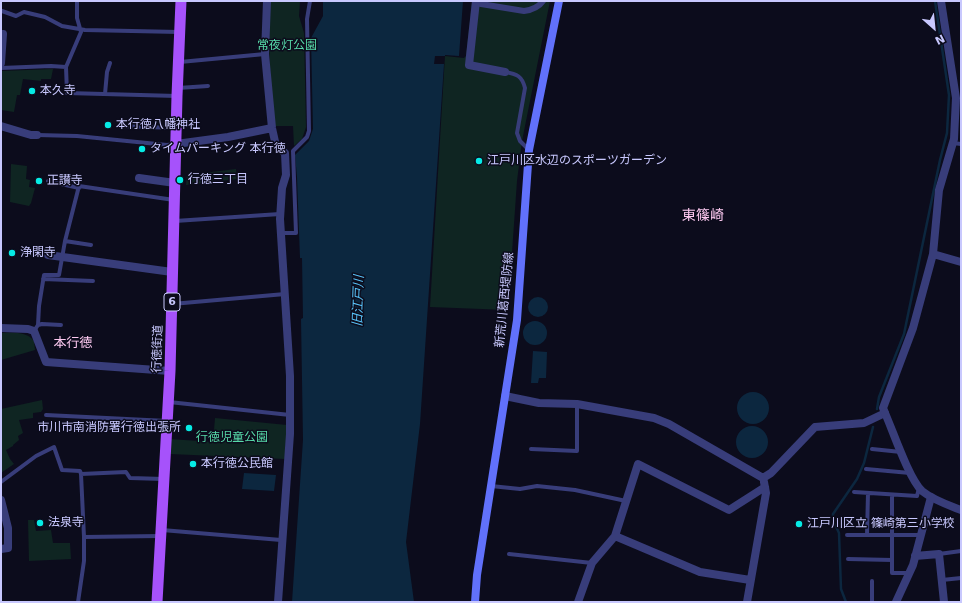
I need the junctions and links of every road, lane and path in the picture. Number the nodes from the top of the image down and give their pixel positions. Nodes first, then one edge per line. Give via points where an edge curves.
1 (77, 1) edge
2 (181, 1) edge
3 (267, 1) edge
4 (310, 1) edge
5 (543, 1) edge
6 (559, 1) edge
7 (941, 1) edge
8 (475, 2) edge
9 (2, 11) edge
10 (80, 28) junction
11 (180, 32) junction
12 (3, 34) dead end
13 (265, 54) junction
14 (178, 62) junction
15 (1, 63) edge
16 (110, 63) dead end
17 (66, 67) junction
18 (1, 68) edge
19 (505, 72) joint
20 (208, 86) dead end
21 (177, 92) junction
22 (106, 94) junction
23 (1, 126) edge
24 (119, 126) dead end
25 (176, 128) junction
26 (272, 128) junction
27 (37, 135) joint
28 (176, 144) junction
29 (957, 144) edge
30 (529, 150) junction
31 (139, 178) dead end
32 (48, 181) dead end
33 (175, 183) junction
34 (79, 188) junction
35 (174, 200) junction
36 (280, 214) junction
37 (174, 222) junction
38 (281, 233) junction
39 (65, 241) junction
40 (91, 245) dead end
41 (24, 253) dead end
42 (933, 254) junction
43 (48, 255) joint
44 (62, 258) junction
45 (961, 262) edge
46 (172, 272) junction
47 (43, 279) junction
48 (93, 281) dead end
49 (285, 294) junction
50 (172, 304) junction
51 (61, 325) dead end
52 (1, 328) edge
53 (36, 328) junction
54 (170, 371) junction
55 (505, 396) junction
56 (168, 401) junction
57 (577, 404) junction
58 (885, 413) junction
59 (46, 415) dead end
60 (290, 415) junction
61 (167, 421) junction
62 (531, 449) dead end
63 (872, 449) dead end
64 (902, 452) junction
65 (866, 469) dead end
66 (910, 473) junction
67 (81, 474) junction
68 (763, 478) junction
69 (164, 479) junction
70 (1, 482) edge
71 (491, 486) junction
72 (765, 487) junction
73 (919, 488) junction
74 (854, 492) dead end
75 (868, 492) junction
76 (892, 495) junction
77 (931, 497) junction
78 (1, 500) edge
79 (627, 501) junction
80 (961, 510) edge
81 (161, 533) junction
82 (846, 535) dead end
83 (867, 535) junction
84 (892, 535) junction
85 (615, 536) junction
86 (920, 536) junction
87 (84, 538) junction
88 (281, 540) junction
89 (1, 549) edge
90 (961, 551) edge
91 (509, 554) dead end
92 (939, 554) junction
93 (915, 556) junction
94 (848, 559) dead end
95 (892, 560) junction
96 (592, 563) junction
97 (910, 573) junction
98 (961, 578) edge
99 (750, 580) junction
100 (942, 580) junction
101 (872, 581) dead end
102 (78, 602) edge
103 (157, 602) edge
104 (278, 602) edge
105 (475, 602) edge
106 (578, 602) edge
107 (746, 602) edge
108 (872, 602) edge
109 (896, 602) edge
110 (944, 602) edge

1 - 10 lane
2 - 11 main road, 行徳街道 / 6
3 - 13 street
4 - 38 lane via 307,19 309,131 307,137 293,151 296,233
5 - 8 street via 540,6 524,11
6 - 30 main road, 新荒川葛西堤防線
7 - 29 street via 956,98
8 - 19 street via 469,65
9 - 10 lane via 16,16 24,12 45,17 62,26
10 - 11 lane
10 - 17 lane via 81,32
11 - 14 main road, 行徳街道 / 6
12 - 15 street
13 - 14 lane
13 - 26 street
14 - 21 main road, 行徳街道 / 6
16 - 22 lane
17 - 18 lane
17 - 22 lane via 67,93
19 - 30 lane via 522,78 524,82 517,133 520,141
20 - 21 lane
21 - 22 lane
21 - 25 main road, 行徳街道 / 6
23 - 27 street
24 - 25 lane
25 - 28 main road, 行徳街道 / 6
26 - 28 street
26 - 36 street via 275,145 285,155 286,175 282,185
27 - 28 lane
28 - 33 main road, 行徳街道 / 6
29 - 42 street via 939,190
30 - 55 main road, 新荒川葛西堤防線 via 517,320
31 - 33 street
32 - 34 lane
33 - 35 main road, 行徳街道 / 6
34 - 35 lane
34 - 39 lane
35 - 37 main road, 行徳街道 / 6
36 - 37 lane
36 - 38 street
37 - 46 main road, 行徳街道 / 6
38 - 49 street
39 - 40 lane
39 - 44 lane
41 - 43 lane
42 - 45 street
42 - 58 street via 913,328 884,408
43 - 44 street
44 - 46 street
44 - 47 lane via 59,275 44,275
46 - 50 main road, 行徳街道 / 6
47 - 48 lane
47 - 53 lane
49 - 50 lane
49 - 60 street
50 - 54 main road, 行徳街道 / 6
51 - 53 lane via 42,324
52 - 53 street
53 - 54 street via 46,362
54 - 56 main road, 行徳街道 / 6
55 - 57 street via 540,403
55 - 71 main road, 新荒川葛西堤防線
56 - 60 lane
56 - 61 main road, 行徳街道 / 6
57 - 62 lane via 576,451
57 - 68 street via 654,418
58 - 64 street
58 - 68 street via 864,423 814,427 771,473
59 - 61 lane
60 - 88 street
61 - 69 main road, 行徳街道 / 6
63 - 64 lane
64 - 66 street
65 - 66 lane
66 - 73 street
67 - 69 lane via 126,472 130,478
67 - 70 lane via 80,471 62,470 54,447 36,456
67 - 87 lane
68 - 72 street
69 - 81 main road, 行徳街道 / 6
71 - 79 lane via 520,489 537,486 575,490
71 - 105 main road, 新荒川葛西堤防線
72 - 79 street via 729,510 638,464
72 - 99 street
73 - 76 lane via 916,496
73 - 77 street
74 - 75 lane
75 - 76 lane
75 - 83 lane
76 - 84 lane
77 - 80 street
77 - 86 street
78 - 89 street via 8,528 8,548
79 - 85 street
81 - 87 lane
81 - 88 lane
81 - 103 main road, 行徳街道 / 6
82 - 83 lane
83 - 84 lane
84 - 86 lane
84 - 95 lane
85 - 96 street
85 - 99 street via 700,572
86 - 93 street
87 - 102 lane via 84,561
88 - 104 street
90 - 92 lane
91 - 96 lane
92 - 93 street
92 - 100 street
93 - 97 street
94 - 95 lane
95 - 97 lane via 892,573
96 - 106 street
97 - 109 street
98 - 100 lane
99 - 107 street
100 - 110 street
101 - 108 lane

